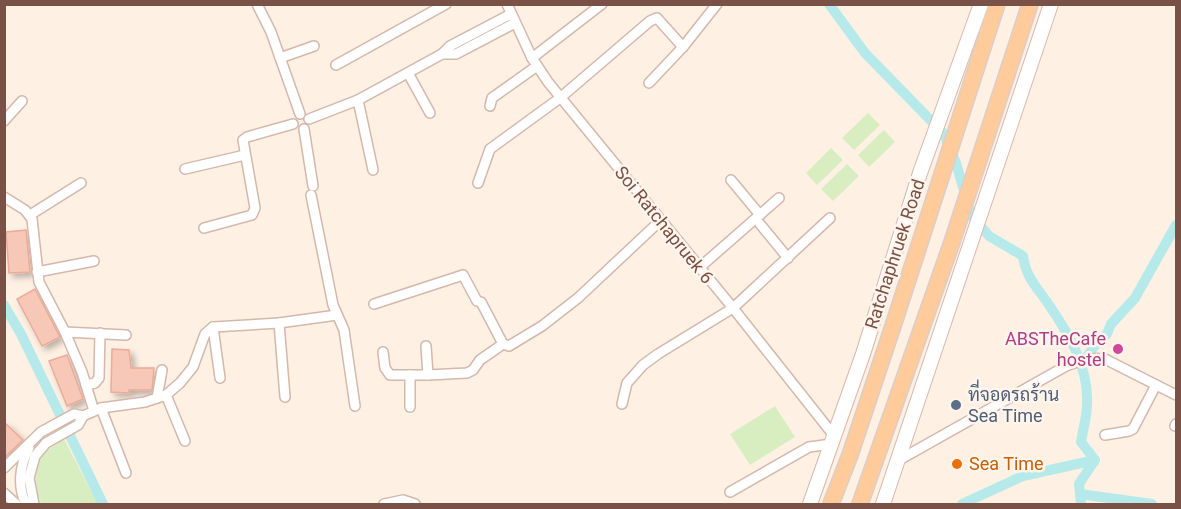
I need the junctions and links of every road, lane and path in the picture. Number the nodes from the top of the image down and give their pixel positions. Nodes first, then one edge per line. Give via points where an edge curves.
1 (257, 4) edge
2 (446, 4) edge
3 (602, 4) edge
4 (717, 4) edge
5 (981, 4) edge
6 (997, 4) edge
7 (1030, 4) edge
8 (1051, 4) edge
9 (511, 14) edge
10 (314, 46) dead end
11 (683, 47) junction
12 (280, 58) junction
13 (535, 62) junction
14 (336, 65) dead end
15 (408, 73) junction
16 (649, 83) dead end
17 (560, 98) junction
18 (22, 100) dead end
19 (358, 100) junction
20 (490, 106) dead end
21 (430, 112) dead end
22 (304, 116) junction
23 (4, 121) edge
24 (293, 124) junction
25 (304, 129) junction
26 (245, 155) junction
27 (185, 169) dead end
28 (373, 170) dead end
29 (731, 180) dead end
30 (81, 183) dead end
31 (478, 183) dead end
32 (779, 198) dead end
33 (7, 199) edge
34 (30, 215) junction
35 (830, 218) dead end
36 (661, 220) junction
37 (760, 220) junction
38 (204, 228) dead end
39 (788, 258) junction
40 (94, 261) dead end
41 (699, 268) junction
42 (37, 272) junction
43 (374, 303) dead end
44 (733, 308) junction
45 (337, 315) junction
46 (279, 323) junction
47 (213, 327) junction
48 (65, 332) junction
49 (100, 333) junction
50 (126, 334) dead end
51 (503, 344) junction
52 (426, 346) dead end
53 (383, 352) dead end
54 (162, 370) dead end
55 (410, 375) junction
56 (428, 375) junction
57 (220, 378) dead end
58 (86, 385) junction
59 (1156, 385) junction
60 (1176, 395) edge
61 (161, 396) junction
62 (285, 397) dead end
63 (622, 404) dead end
64 (355, 406) dead end
65 (410, 407) dead end
66 (98, 409) junction
67 (78, 418) junction
68 (1105, 435) dead end
69 (32, 440) junction
70 (185, 441) dead end
71 (833, 441) junction
72 (899, 460) junction
73 (4, 468) edge
74 (126, 473) dead end
75 (730, 492) dead end
76 (4, 493) edge
77 (16, 504) edge
78 (26, 504) edge
79 (34, 504) edge
80 (384, 504) edge
81 (415, 504) edge
82 (810, 504) edge
83 (831, 504) edge
84 (860, 504) edge
85 (883, 504) edge

1 - 12 street
2 - 14 street
3 - 13 street
4 - 11 street
5 - 71 main road, Ratchaphruek Road via 920,173
6 - 83 main road, Ratchaphruek Road via 891,334
7 - 84 main road
8 - 72 main road
9 - 13 street, Soi Ratchapruek 6
9 - 15 street
10 - 12 street
11 - 16 street
11 - 17 street via 654,19
12 - 22 street
13 - 17 street, Soi Ratchapruek 6
13 - 20 street via 492,98
15 - 19 street
15 - 21 street
17 - 31 street via 490,149
17 - 36 street, Soi Ratchapruek 6
18 - 23 street
19 - 22 street
19 - 28 street
22 - 24 street via 294,117
22 - 25 street via 309,125
24 - 25 street
24 - 26 street via 247,137 243,140
25 - 45 street
26 - 27 street
26 - 38 street via 255,212
29 - 37 street
30 - 34 street
32 - 37 street
33 - 34 street
34 - 42 street
35 - 39 street
36 - 41 street, Soi Ratchapruek 6
36 - 51 street via 542,326 507,347
37 - 39 street
37 - 41 street
39 - 44 street
40 - 42 street
41 - 44 street, Soi Ratchapruek 6
42 - 48 street via 42,291
43 - 51 street via 463,275
44 - 63 street via 643,365 627,383
44 - 71 street, Soi Ratchapruek 6
45 - 46 street
45 - 64 street via 344,330
46 - 47 street
46 - 62 street
47 - 57 street
47 - 61 street via 205,334 193,366 180,383
48 - 49 street
48 - 58 street
49 - 50 street
49 - 58 street via 99,378
51 - 56 street via 466,373
52 - 56 street
53 - 55 street via 390,375
54 - 61 street
55 - 56 street
55 - 65 street
58 - 66 street
59 - 60 street
59 - 68 street via 1133,429
59 - 72 street via 1110,361 1099,358 1077,362
61 - 66 street
61 - 70 street
66 - 67 street
66 - 74 street
67 - 69 street via 41,432
67 - 79 street via 35,456 30,478
69 - 73 street
69 - 78 street via 23,459 20,481
71 - 75 street via 809,447
71 - 82 main road, Ratchaphruek Road
72 - 85 main road
76 - 77 street
80 - 81 street via 403,500

